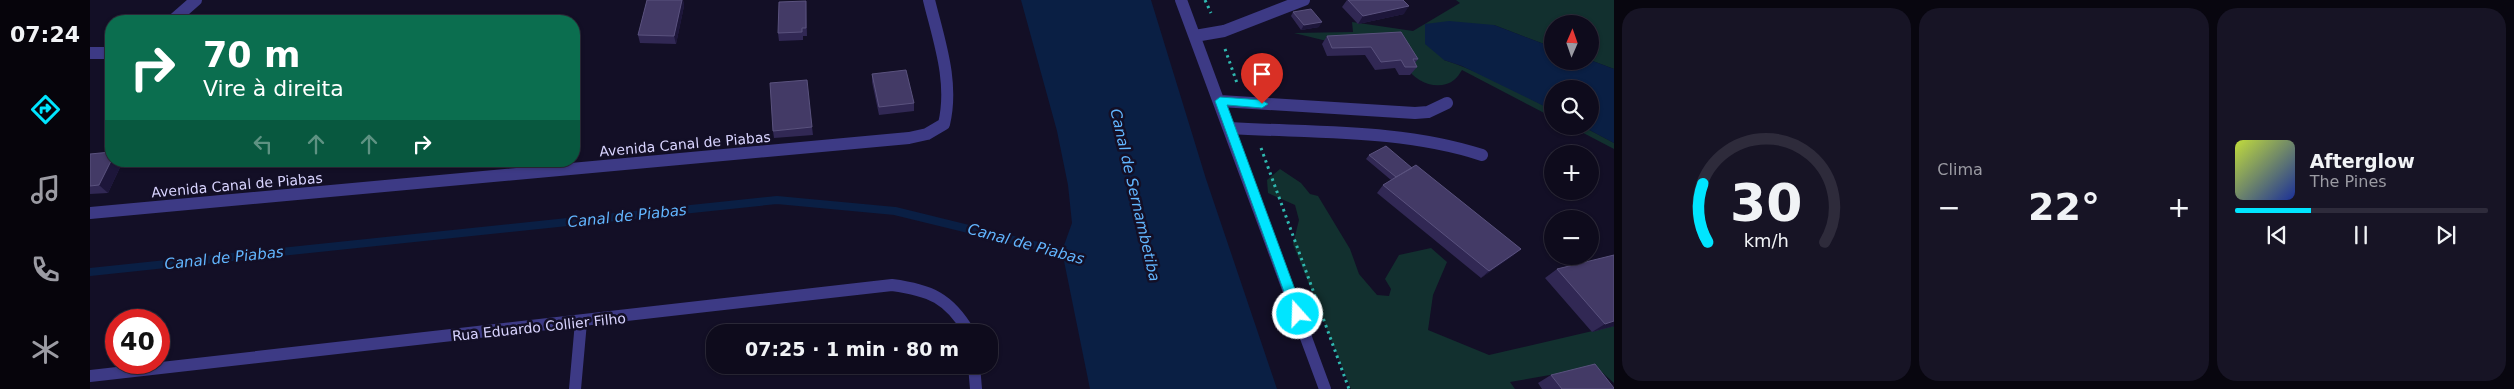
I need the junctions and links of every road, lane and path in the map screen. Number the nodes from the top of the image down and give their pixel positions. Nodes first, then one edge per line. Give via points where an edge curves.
1 (196, 0) edge
2 (929, 0) edge
3 (1181, 0) edge
4 (1205, 0) edge
5 (1304, 0) edge
6 (179, 15) edge
7 (1218, 32) junction
8 (1195, 36) junction
9 (105, 53) edge
10 (90, 54) edge
11 (1220, 101) junction
12 (1245, 103) junction
13 (1447, 103) dead end
14 (1230, 128) junction
15 (1254, 129) junction
16 (1482, 155) dead end
17 (90, 213) edge
18 (581, 322) junction
19 (964, 324) edge
20 (975, 374) edge
21 (90, 376) edge
22 (575, 389) edge
23 (976, 389) edge
24 (1325, 389) edge
25 (1349, 389) edge

1 - 6 street
2 - 17 street, Avenida Canal de Piabas via 949,91 949,111 944,124 927,134
3 - 8 street
4 - 7 path
5 - 7 street
7 - 8 street
7 - 12 path
8 - 11 street
9 - 10 street
11 - 12 street
11 - 14 street
12 - 13 street via 1415,113 1428,112
14 - 15 street
14 - 24 street
15 - 16 street via 1412,138 1448,144
15 - 25 path
18 - 19 street, Rua Eduardo Collier Filho via 892,285 935,295 958,313
18 - 21 street, Rua Eduardo Collier Filho
18 - 22 street
20 - 23 street

